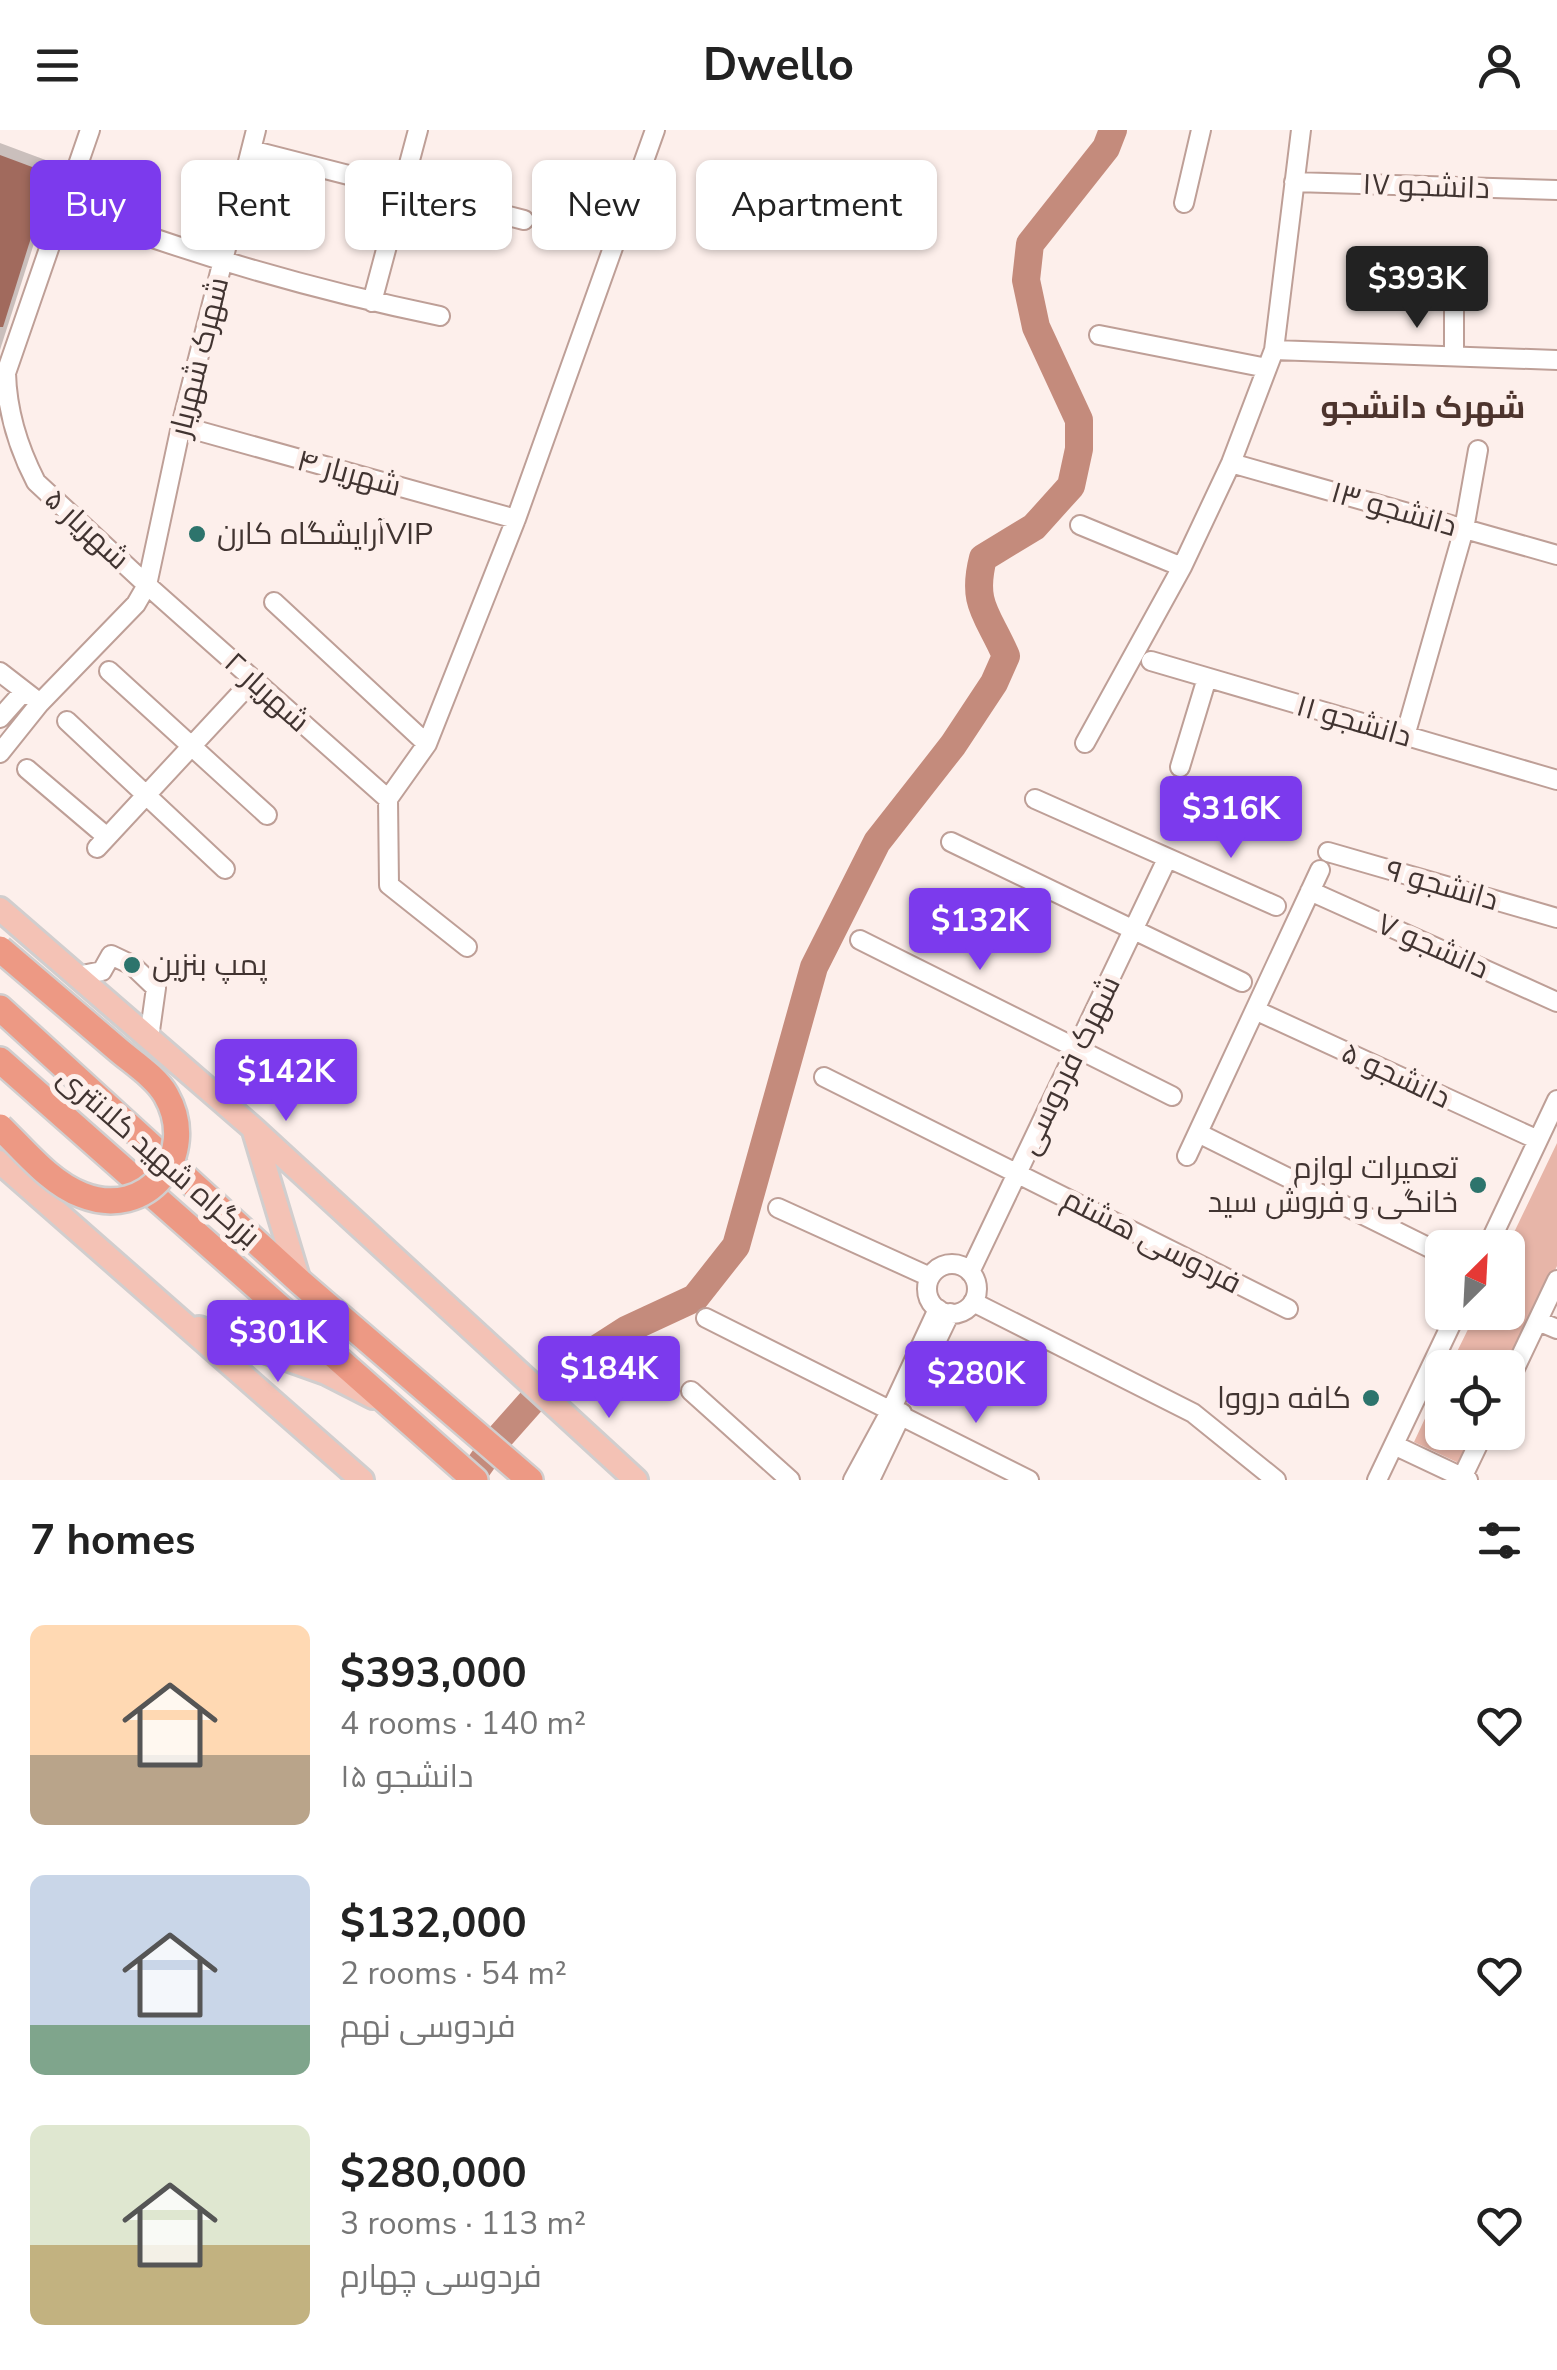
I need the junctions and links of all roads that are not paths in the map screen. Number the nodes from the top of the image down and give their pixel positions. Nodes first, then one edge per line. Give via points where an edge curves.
1 (90, 130) edge
2 (256, 130) edge
3 (418, 130) edge
4 (655, 130) edge
5 (1201, 130) edge
6 (1301, 130) edge
7 (250, 150) junction
8 (410, 160) edge
9 (345, 173) edge
10 (1294, 182) junction
11 (1557, 190) edge
12 (1184, 203) dead end
13 (512, 217) edge
14 (524, 220) dead end
15 (161, 241) edge
16 (386, 250) edge
17 (222, 263) junction
18 (372, 302) junction
19 (1454, 302) dead end
20 (440, 316) dead end
21 (1098, 334) dead end
22 (1274, 350) junction
23 (1454, 356) junction
24 (1557, 360) edge
25 (1267, 368) junction
26 (3, 407) edge
27 (182, 426) junction
28 (1478, 450) dead end
29 (1231, 464) junction
30 (516, 519) junction
31 (1080, 525) dead end
32 (1464, 529) junction
33 (1557, 556) edge
34 (1182, 567) junction
35 (146, 585) junction
36 (274, 602) dead end
37 (1151, 661) dead end
38 (0, 672) edge
39 (109, 672) dead end
40 (1207, 678) junction
41 (254, 680) junction
42 (24, 691) junction
43 (40, 704) junction
44 (0, 718) edge
45 (67, 721) dead end
46 (1405, 736) junction
47 (1086, 742) dead end
48 (427, 744) junction
49 (192, 746) junction
50 (0, 752) edge
51 (1180, 767) dead end
52 (27, 769) dead end
53 (1557, 780) edge
54 (146, 794) junction
55 (388, 799) junction
56 (1035, 799) dead end
57 (267, 814) dead end
58 (951, 842) dead end
59 (1328, 852) dead end
60 (1162, 857) junction
61 (225, 868) dead end
62 (1320, 870) dead end
63 (1310, 891) junction
64 (1276, 906) dead end
65 (0, 909) edge
66 (1557, 918) edge
67 (1130, 928) junction
68 (860, 940) dead end
69 (0, 948) edge
70 (467, 948) dead end
71 (77, 976) junction
72 (1242, 982) dead end
73 (1557, 1002) edge
74 (0, 1008) edge
75 (1255, 1010) junction
76 (149, 1038) junction
77 (1074, 1046) junction
78 (0, 1060) edge
79 (824, 1077) dead end
80 (1172, 1096) dead end
81 (1557, 1100) edge
82 (0, 1127) edge
83 (254, 1129) junction
84 (1198, 1132) junction
85 (1538, 1140) junction
86 (1187, 1156) dead end
87 (0, 1162) edge
88 (1013, 1172) junction
89 (0, 1188) edge
90 (38, 1195) junction
91 (778, 1208) dead end
92 (1496, 1230) edge
93 (1425, 1246) edge
94 (967, 1269) junction
95 (930, 1278) junction
96 (1557, 1280) edge
97 (298, 1281) junction
98 (973, 1302) junction
99 (1288, 1309) dead end
100 (944, 1311) junction
101 (706, 1318) dead end
102 (182, 1321) junction
103 (1538, 1321) junction
104 (1448, 1330) edge
105 (1557, 1330) edge
106 (1524, 1350) edge
107 (691, 1391) dead end
108 (394, 1408) junction
109 (896, 1413) junction
110 (1394, 1445) junction
111 (1476, 1450) edge
112 (1464, 1479) edge
113 (362, 1480) edge
114 (475, 1480) edge
115 (530, 1480) edge
116 (636, 1480) edge
117 (790, 1480) edge
118 (853, 1480) edge
119 (870, 1480) edge
120 (1029, 1480) edge
121 (1276, 1480) edge
122 (1377, 1480) edge

1 - 26 street, ۵ شهریار via 6,373
2 - 7 street, شهرک شهریار
3 - 8 street
4 - 30 street
5 - 12 street
6 - 10 street
7 - 9 street
7 - 17 street, شهرک شهریار
10 - 11 street, دانشجو ۱۷
10 - 22 street
13 - 14 street
15 - 17 street
16 - 18 street
17 - 18 street
17 - 27 street, شهرک شهریار
18 - 20 street
19 - 23 street
21 - 25 street
22 - 23 street
22 - 25 street
23 - 24 street
25 - 29 street
26 - 35 street, ۵ شهریار via 36,482
27 - 30 street, شهریار ۴
27 - 35 street, شهرک شهریار
28 - 32 street
29 - 32 street, دانشجو ۱۳
29 - 34 street
30 - 48 street
31 - 34 street
32 - 33 street, دانشجو ۱۳
32 - 46 street
34 - 47 street
35 - 41 street, ۲ شهریار
35 - 43 street via 136,604
36 - 48 street
37 - 40 street, دانشجو ۱۱
38 - 42 street
39 - 49 street
40 - 46 street, دانشجو ۱۱
40 - 51 street
41 - 49 street
41 - 55 street, ۲ شهریار
42 - 43 street
42 - 44 street
43 - 50 street
45 - 54 street
46 - 53 street, دانشجو ۱۱
48 - 55 street
49 - 54 street
49 - 57 street
52 - 54 street via 102,842
54 - 61 street
55 - 70 street via 389,885
56 - 60 street
58 - 67 street
59 - 66 street, دانشجو ۹
60 - 64 street
60 - 67 street, شهرک فردوسی
62 - 63 street
63 - 73 street, دانشجو ۷
63 - 75 street
65 - 71 main road
67 - 72 street
67 - 77 street, شهرک فردوسی
68 - 77 street
69 - 82 highway, bridge via 166,1094 178,1131 170,1166 144,1194 119,1202 82,1196 56,1180
71 - 76 main road
71 - 76 street via 102,971 110,955 132,965 156,988
74 - 97 highway, بزرگراه شهید کلانتری
75 - 84 street
75 - 85 street, دانشجو ۵
76 - 83 main road
77 - 80 street
77 - 88 street, شهرک فردوسی
78 - 108 highway, بزرگراه شهید کلانتری
79 - 88 street, فردوسی هشتم
81 - 85 street
83 - 97 main road
83 - 116 main road
84 - 86 street
84 - 93 street
85 - 92 street
87 - 90 main road
88 - 94 street, شهرک فردوسی
88 - 99 street, فردوسی هشتم
89 - 90 main road
90 - 102 main road
91 - 95 street
94 - 95 street via 941,1266
94 - 98 street via 977,1290
95 - 100 street via 928,1293
96 - 103 street
97 - 115 highway, بزرگراه شهید کلانتری
98 - 100 street via 963,1311
98 - 121 street via 1193,1413
100 - 109 street
101 - 109 street
102 - 108 main road via 326,1373
102 - 113 main road
103 - 105 street
103 - 106 street
104 - 110 street
107 - 117 street
108 - 114 highway, بزرگراه شهید کلانتری
109 - 118 street
109 - 119 street
109 - 120 street
110 - 112 street
110 - 122 street
111 - 112 street

